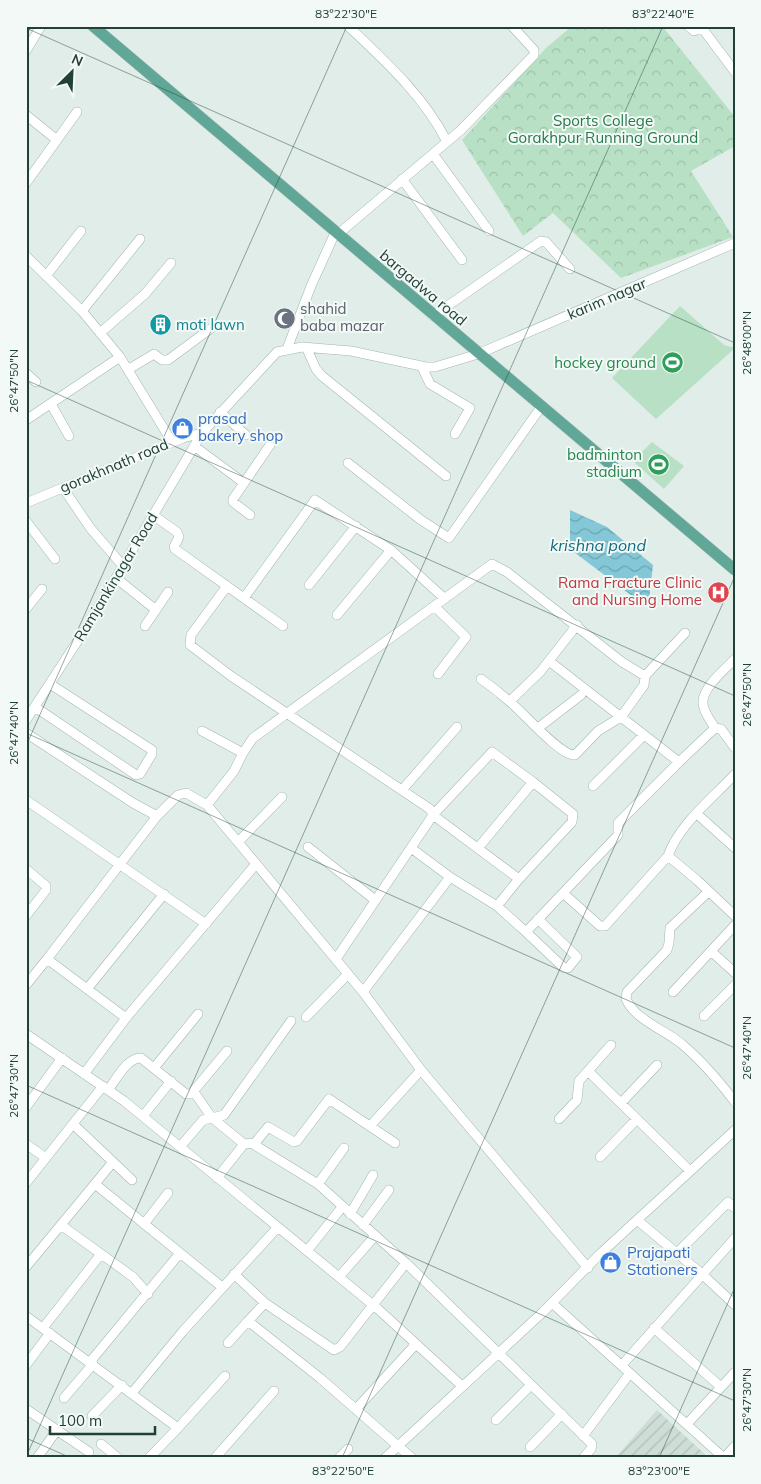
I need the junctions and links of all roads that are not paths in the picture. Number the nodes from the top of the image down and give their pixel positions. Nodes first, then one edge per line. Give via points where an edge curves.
1 (41, 26) edge
2 (93, 26) edge
3 (348, 26) edge
4 (512, 26) edge
5 (688, 26) edge
6 (703, 27) edge
7 (26, 51) edge
8 (735, 72) edge
9 (77, 112) dead end
10 (26, 115) edge
11 (57, 140) junction
12 (447, 142) junction
13 (433, 154) junction
14 (402, 180) junction
15 (26, 183) edge
16 (81, 231) dead end
17 (489, 231) dead end
18 (336, 234) junction
19 (140, 239) dead end
20 (735, 243) edge
21 (26, 256) edge
22 (462, 260) dead end
23 (170, 263) dead end
24 (570, 269) dead end
25 (46, 276) junction
26 (82, 311) junction
27 (433, 316) junction
28 (210, 329) dead end
29 (100, 333) junction
30 (287, 349) junction
31 (309, 354) junction
32 (478, 354) junction
33 (120, 357) junction
34 (129, 369) junction
35 (26, 373) edge
36 (425, 374) junction
37 (36, 382) dead end
38 (50, 404) junction
39 (541, 407) junction
40 (220, 412) junction
41 (26, 420) edge
42 (202, 433) junction
43 (455, 434) dead end
44 (246, 435) dead end
45 (69, 436) dead end
46 (172, 442) junction
47 (270, 445) dead end
48 (194, 446) junction
49 (348, 463) dead end
50 (446, 476) dead end
51 (244, 483) junction
52 (62, 488) junction
53 (26, 503) edge
54 (153, 515) junction
55 (250, 515) dead end
56 (26, 521) edge
57 (356, 526) junction
58 (390, 550) junction
59 (55, 559) dead end
60 (123, 566) junction
61 (735, 570) edge
62 (116, 578) junction
63 (309, 585) dead end
64 (227, 586) junction
65 (42, 589) dead end
66 (168, 592) dead end
67 (244, 598) junction
68 (444, 598) junction
69 (434, 606) junction
70 (26, 609) edge
71 (156, 610) junction
72 (337, 615) dead end
73 (577, 625) junction
74 (145, 626) dead end
75 (283, 626) dead end
76 (685, 633) dead end
77 (735, 659) edge
78 (549, 661) junction
79 (438, 674) dead end
80 (645, 676) junction
81 (481, 679) dead end
82 (50, 684) junction
83 (581, 695) dead end
84 (510, 701) junction
85 (35, 707) junction
86 (286, 713) junction
87 (621, 717) junction
88 (26, 720) edge
89 (457, 727) dead end
90 (538, 728) junction
91 (715, 728) junction
92 (202, 731) dead end
93 (26, 733) edge
94 (644, 735) junction
95 (735, 748) edge
96 (242, 753) junction
97 (679, 762) junction
98 (735, 774) edge
99 (533, 782) junction
100 (593, 786) dead end
101 (402, 790) junction
102 (282, 797) dead end
103 (26, 800) edge
104 (207, 805) junction
105 (698, 814) junction
106 (433, 815) junction
107 (157, 816) junction
108 (238, 842) junction
109 (308, 847) dead end
110 (411, 848) junction
111 (478, 848) junction
112 (735, 848) edge
113 (668, 856) junction
114 (256, 864) junction
115 (122, 865) junction
116 (26, 869) edge
117 (450, 877) junction
118 (519, 879) junction
119 (708, 892) junction
120 (563, 893) junction
121 (164, 894) junction
122 (376, 900) junction
123 (497, 906) junction
124 (26, 916) edge
125 (735, 916) edge
126 (538, 920) junction
127 (206, 924) junction
128 (735, 925) edge
129 (526, 932) junction
130 (711, 951) junction
131 (47, 959) junction
132 (336, 959) junction
133 (735, 973) edge
134 (348, 974) junction
135 (26, 985) edge
136 (735, 985) edge
137 (86, 989) junction
138 (363, 992) junction
139 (673, 992) dead end
140 (198, 1014) dead end
141 (704, 1016) dead end
142 (306, 1017) dead end
143 (126, 1018) junction
144 (291, 1020) dead end
145 (26, 1034) edge
146 (611, 1045) dead end
147 (227, 1051) dead end
148 (62, 1058) junction
149 (657, 1065) dead end
150 (154, 1068) junction
151 (421, 1070) junction
152 (588, 1071) junction
153 (84, 1074) junction
154 (171, 1082) junction
155 (105, 1088) junction
156 (194, 1092) junction
157 (735, 1102) edge
158 (620, 1103) junction
159 (26, 1107) edge
160 (143, 1116) junction
161 (210, 1116) junction
162 (637, 1118) junction
163 (559, 1119) dead end
164 (73, 1124) junction
165 (370, 1126) junction
166 (735, 1130) edge
167 (395, 1143) dead end
168 (26, 1144) edge
169 (249, 1144) junction
170 (180, 1147) junction
171 (344, 1148) dead end
172 (600, 1156) dead end
173 (46, 1158) junction
174 (113, 1162) junction
175 (690, 1171) junction
176 (373, 1174) dead end
177 (217, 1178) junction
178 (132, 1180) dead end
179 (26, 1183) edge
180 (95, 1184) junction
181 (318, 1184) junction
182 (389, 1190) dead end
183 (168, 1193) dead end
184 (732, 1202) edge
185 (342, 1207) junction
186 (350, 1214) junction
187 (637, 1220) junction
188 (144, 1224) junction
189 (61, 1225) junction
190 (363, 1225) junction
191 (278, 1227) junction
192 (375, 1236) junction
193 (735, 1238) edge
194 (307, 1251) junction
195 (180, 1253) junction
196 (677, 1253) junction
197 (101, 1254) junction
198 (406, 1263) junction
199 (26, 1268) edge
200 (588, 1268) junction
201 (234, 1274) junction
202 (702, 1274) junction
203 (339, 1277) junction
204 (222, 1287) junction
205 (148, 1294) junction
206 (265, 1303) junction
207 (552, 1303) junction
208 (735, 1305) edge
209 (374, 1306) junction
210 (26, 1316) edge
211 (248, 1321) junction
212 (654, 1328) junction
213 (46, 1330) junction
214 (228, 1343) dead end
215 (416, 1344) junction
216 (498, 1353) junction
217 (91, 1363) junction
218 (26, 1365) edge
219 (622, 1365) junction
220 (735, 1372) edge
221 (630, 1373) junction
222 (225, 1376) dead end
223 (531, 1385) junction
224 (122, 1386) junction
225 (462, 1386) junction
226 (721, 1387) junction
227 (274, 1391) dead end
228 (132, 1393) junction
229 (64, 1398) dead end
230 (26, 1409) edge
231 (356, 1409) junction
232 (562, 1414) junction
233 (92, 1416) dead end
234 (496, 1420) dead end
235 (687, 1424) junction
236 (178, 1428) junction
237 (57, 1430) junction
238 (583, 1436) junction
239 (101, 1444) dead end
240 (398, 1446) junction
241 (735, 1446) edge
242 (530, 1447) dead end
243 (348, 1448) dead end
244 (88, 1452) dead end
245 (37, 1458) edge
246 (118, 1458) edge
247 (149, 1458) edge
248 (215, 1458) edge
249 (339, 1458) edge
250 (385, 1458) edge
251 (412, 1458) edge
252 (583, 1458) edge
253 (724, 1458) edge

1 - 7 street
2 - 18 main road, bargadwa road
3 - 12 street via 406,83
4 - 12 street via 534,50 534,55
5 - 6 street via 692,31
6 - 8 street
9 - 11 street
10 - 11 street
11 - 15 street
12 - 13 street
13 - 14 street
13 - 17 street
14 - 18 street
14 - 22 street
16 - 25 street
18 - 27 main road, bargadwa road
18 - 30 street via 311,286
19 - 26 street
20 - 32 street, karim nagar
21 - 25 street
23 - 29 street via 145,294
24 - 27 street via 546,242 541,241
25 - 26 street
26 - 29 street
27 - 32 main road, bargadwa road
28 - 34 street via 168,360 154,354
29 - 33 street
30 - 31 street
30 - 40 street, Ramjankinagar Road via 270,357
31 - 36 street via 381,356
31 - 50 street via 322,376
32 - 36 street, karim nagar via 435,367
32 - 39 main road, bargadwa road
33 - 34 street
33 - 38 street
34 - 46 street
35 - 37 street
36 - 43 street via 470,408
38 - 41 street
38 - 45 street
39 - 49 street via 449,538
39 - 61 main road, bargadwa road
40 - 42 street, Ramjankinagar Road
40 - 44 street
42 - 46 street, gorakhnath road
42 - 48 street, Ramjankinagar Road
46 - 52 street, gorakhnath road
47 - 51 street
48 - 51 street
48 - 54 street, Ramjankinagar Road
51 - 55 street via 232,500
52 - 53 street, gorakhnath road
52 - 60 street
54 - 60 street, Ramjankinagar Road
54 - 64 street via 177,532 175,549
56 - 59 street
57 - 58 street
57 - 63 street
57 - 67 street via 315,500
58 - 68 street
58 - 72 street
60 - 62 street, Ramjankinagar Road
62 - 71 street
62 - 82 street, Ramjankinagar Road
64 - 67 street
64 - 86 street via 191,635 190,645
65 - 70 street
66 - 71 street
67 - 75 street
68 - 69 street
68 - 73 street via 488,566 497,565
69 - 79 street via 466,638
69 - 86 street
71 - 74 street
73 - 78 street
73 - 80 street via 622,662
76 - 80 street
77 - 91 street via 702,700
78 - 84 street
78 - 87 street
80 - 87 street via 644,686
81 - 84 street
82 - 85 street, Ramjankinagar Road
82 - 85 street via 152,750 140,774 136,775
83 - 90 street
84 - 90 street
85 - 88 street, Ramjankinagar Road
86 - 96 street via 253,738
86 - 101 street
87 - 90 street via 598,731 573,756
87 - 94 street
89 - 101 street
91 - 95 street via 721,729
91 - 97 street
92 - 96 street
93 - 107 street
94 - 97 street
94 - 100 street
96 - 104 street via 234,771
97 - 120 street via 618,823 618,835
98 - 105 street
99 - 106 street via 492,752
99 - 111 street
99 - 118 street via 574,818
101 - 106 street
102 - 108 street
103 - 115 street
104 - 107 street via 182,793
104 - 108 street
105 - 112 street
105 - 113 street via 672,844
106 - 110 street
106 - 111 street
107 - 115 street
108 - 114 street
109 - 122 street
110 - 117 street
110 - 122 street
111 - 118 street
113 - 119 street
113 - 120 street via 603,927
114 - 127 street
114 - 132 street
115 - 121 street
115 - 131 street
116 - 124 street via 46,886
117 - 123 street
117 - 138 street
118 - 123 street
119 - 125 street
119 - 157 street via 670,928 667,950 627,992 626,999 646,1020 682,1044 709,1068
120 - 126 street
121 - 127 street
121 - 137 street
122 - 132 street
123 - 129 street
126 - 129 street
126 - 129 street via 577,956 576,960 564,968
127 - 143 street
128 - 130 street
130 - 133 street
130 - 139 street
131 - 135 street
131 - 137 street
132 - 134 street
134 - 138 street
134 - 142 street
136 - 141 street
137 - 143 street
138 - 151 street
140 - 150 street
143 - 153 street
144 - 161 street via 224,1115
145 - 148 street
146 - 152 street
147 - 156 street
148 - 153 street
148 - 159 street
149 - 158 street
150 - 154 street
150 - 155 street via 141,1058 134,1058
151 - 165 street
151 - 200 street
152 - 158 street
152 - 163 street via 578,1084 576,1100
153 - 155 street
154 - 156 street via 186,1094
154 - 160 street
155 - 160 street
155 - 164 street
156 - 161 street
158 - 162 street
160 - 170 street
161 - 169 street
161 - 170 street
162 - 172 street
162 - 175 street
164 - 173 street
164 - 174 street
165 - 167 street
165 - 169 street via 329,1099 297,1141 268,1127
166 - 175 street
168 - 173 street
169 - 177 street
169 - 181 street
170 - 177 street
171 - 181 street
173 - 179 street
174 - 178 street
174 - 180 street
175 - 187 street
176 - 186 street
177 - 191 street
180 - 188 street
180 - 189 street
181 - 185 street
182 - 190 street
183 - 188 street
184 - 196 street
185 - 186 street
185 - 194 street
186 - 190 street
187 - 196 street
187 - 200 street
188 - 195 street
189 - 197 street
189 - 199 street
190 - 192 street
191 - 194 street
191 - 201 street
192 - 198 street
192 - 203 street
193 - 202 street
194 - 203 street
195 - 204 street
195 - 205 street
196 - 202 street
197 - 205 street via 133,1277
197 - 213 street
198 - 209 street
198 - 216 street
200 - 207 street
201 - 204 street
201 - 206 street
202 - 208 street
202 - 212 street
203 - 209 street
204 - 228 street
205 - 217 street
206 - 209 street via 334,1350
206 - 211 street
207 - 216 street
207 - 219 street
209 - 215 street
210 - 213 street
211 - 214 street
211 - 231 street
212 - 219 street
212 - 226 street
213 - 217 street
213 - 218 street
215 - 225 street
215 - 231 street
216 - 223 street
216 - 225 street
217 - 224 street
217 - 229 street
219 - 221 street
220 - 226 street
221 - 235 street
221 - 238 street
222 - 236 street
223 - 232 street
223 - 234 street
224 - 228 street
224 - 233 street
225 - 240 street
226 - 235 street
227 - 248 street
228 - 236 street
230 - 237 street
231 - 240 street
232 - 238 street
232 - 242 street
235 - 253 street
236 - 247 street
237 - 244 street
237 - 245 street
238 - 252 street via 592,1446
239 - 246 street
240 - 250 street
240 - 251 street
241 - 253 street
243 - 249 street

